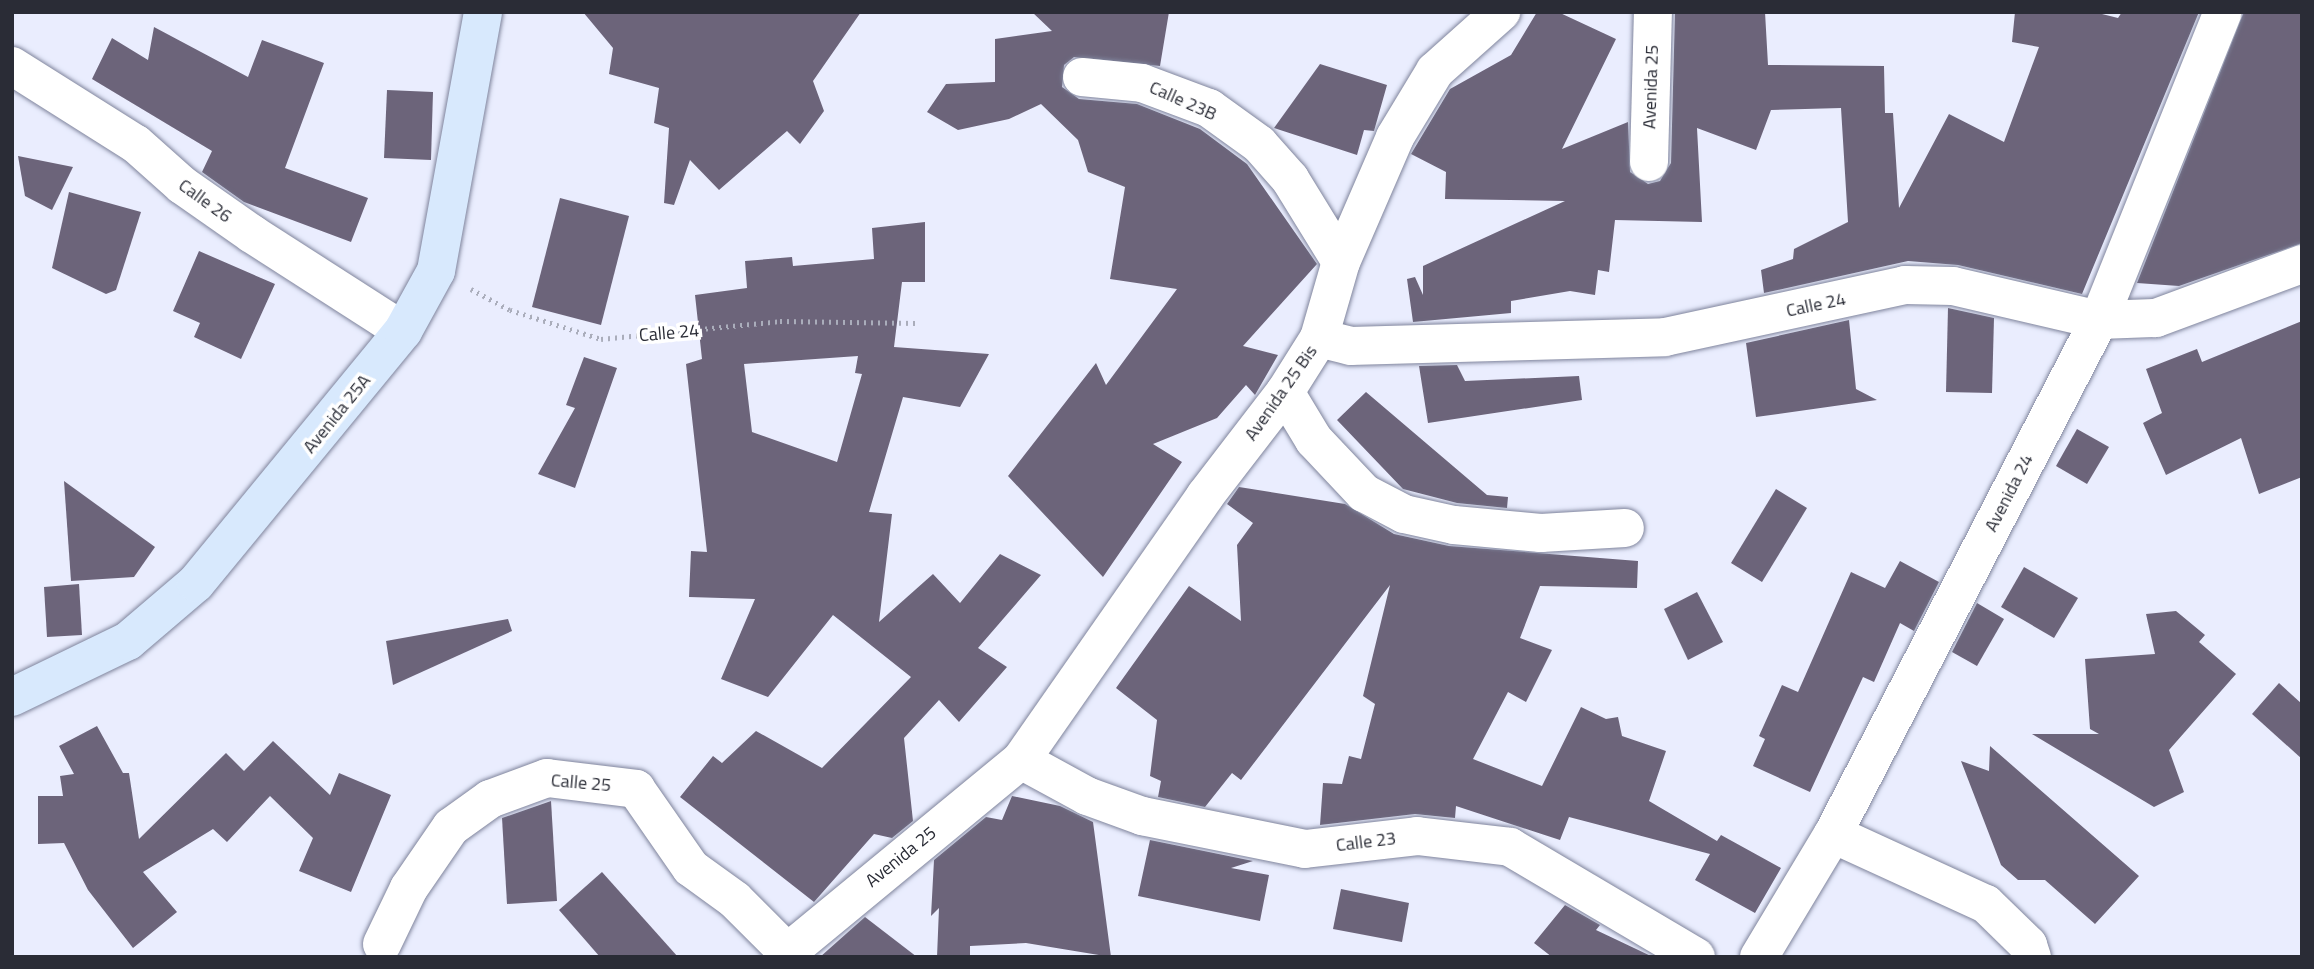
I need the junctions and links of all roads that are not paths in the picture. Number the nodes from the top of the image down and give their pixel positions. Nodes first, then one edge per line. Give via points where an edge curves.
1 (483, 12) edge
2 (1501, 12) edge
3 (1653, 12) edge
4 (2223, 12) edge
5 (12, 66) edge
6 (1082, 76) dead end
7 (1649, 162) dead end
8 (1340, 262) junction
9 (2302, 264) edge
10 (2099, 320) junction
11 (403, 331) junction
12 (1319, 338) junction
13 (1286, 392) junction
14 (1625, 528) dead end
15 (12, 698) edge
16 (1021, 760) junction
17 (1833, 834) junction
18 (382, 944) dead end
19 (784, 954) edge
20 (1696, 957) edge
21 (1759, 957) edge
22 (2032, 957) edge

1 - 11 main road, Avenida 25A via 436,271
2 - 8 street, Avenida 25 Bis via 1435,71 1395,137
3 - 7 street, Avenida 25
4 - 10 street, Avenida 24
5 - 11 street, Calle 26 via 136,144 181,186
6 - 8 street, Calle 23B via 1142,83 1209,108 1249,137 1290,180
8 - 12 street, Avenida 25 Bis
9 - 10 street, Calle 24 via 2156,318
10 - 12 street, Calle 24 via 1953,286 1905,285 1665,337 1351,346
10 - 17 street, Avenida 24
11 - 15 main road, Avenida 25A via 196,583 128,641
12 - 13 street, Avenida 25 Bis
13 - 14 street via 1314,440 1364,492 1404,514 1454,525 1541,533
13 - 16 street, Avenida 25 Bis via 1205,496
16 - 19 street, Avenida 25
16 - 20 street, Calle 23 via 1087,796 1142,817 1305,849 1417,836 1510,847
17 - 21 street, Avenida 24
17 - 22 street via 1986,904 2028,945
18 - 19 street, Calle 25 via 409,888 451,827 490,799 547,778 636,789 691,868 735,900

